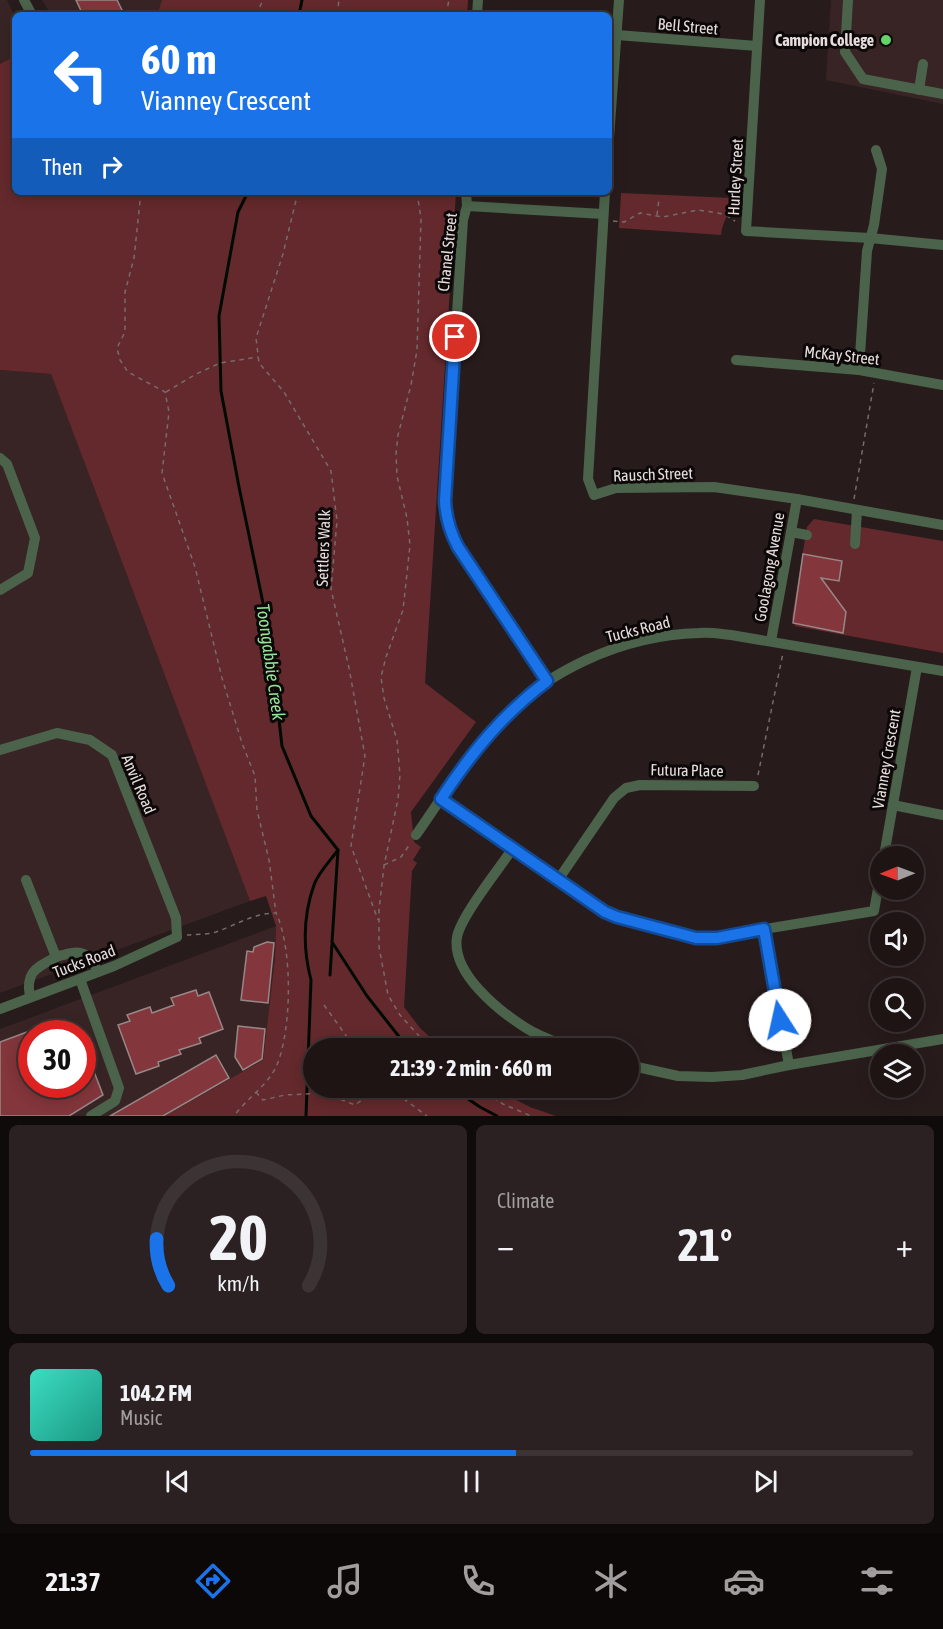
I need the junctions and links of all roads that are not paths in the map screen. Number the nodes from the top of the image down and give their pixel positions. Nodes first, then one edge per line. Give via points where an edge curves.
1 (619, 0) edge
2 (760, 0) edge
3 (848, 0) edge
4 (617, 35) junction
5 (757, 46) junction
6 (923, 64) dead end
7 (919, 90) junction
8 (943, 94) edge
9 (612, 99) edge
10 (876, 150) dead end
11 (466, 195) edge
12 (605, 195) edge
13 (468, 206) junction
14 (603, 217) junction
15 (870, 238) junction
16 (943, 245) edge
17 (736, 360) dead end
18 (859, 370) junction
19 (943, 386) edge
20 (0, 458) edge
21 (797, 499) junction
22 (855, 510) junction
23 (943, 525) edge
24 (791, 532) junction
25 (807, 535) dead end
26 (855, 544) dead end
27 (0, 590) edge
28 (771, 641) junction
29 (917, 666) junction
30 (943, 671) edge
31 (547, 681) junction
32 (0, 750) edge
33 (754, 786) road end
34 (441, 799) junction
35 (893, 806) junction
36 (943, 815) edge
37 (416, 835) road end
38 (886, 846) edge
39 (513, 848) junction
40 (26, 880) dead end
41 (558, 880) junction
42 (876, 900) edge
43 (764, 929) junction
44 (177, 936) joint
45 (56, 957) junction
46 (98, 972) junction
47 (80, 979) junction
48 (30, 998) junction
49 (0, 1009) edge
50 (549, 1038) edge
51 (943, 1039) edge
52 (789, 1065) junction
53 (639, 1067) edge
54 (91, 1116) edge

1 - 4 street
2 - 5 street, Hurley Street
3 - 7 street via 845,52 863,79
4 - 5 street, Bell Street
4 - 9 street
5 - 15 street, Hurley Street via 747,231
6 - 7 street
7 - 8 street
10 - 15 street via 882,169
11 - 13 street, Chanel Street
12 - 14 street, Rausch Street
13 - 14 street
13 - 31 street, Chanel Street via 463,220 446,516 458,547
14 - 21 street, Rausch Street via 588,479 594,495 616,488 714,487
15 - 16 street, Hurley Street
15 - 18 street
17 - 18 street, McKay Street
18 - 19 street, McKay Street
20 - 27 street via 7,464 35,538 28,573
21 - 22 street, Rausch Street
21 - 24 street, Goolagong Avenue
22 - 23 street, Rausch Street
22 - 26 street
24 - 25 street
24 - 28 street, Goolagong Avenue
28 - 29 street, Tucks Road
28 - 31 street, Tucks Road via 700,633 650,639 594,657
29 - 30 street, Tucks Road
29 - 35 street, Vianney Crescent
31 - 34 street, Tucks Road via 495,727
32 - 44 street, Anvil Road via 57,733 90,740 112,755 176,918
33 - 41 street, Futura Place via 626,788 614,798
34 - 37 street, Tucks Road
34 - 39 street
35 - 36 street
35 - 38 street, Vianney Crescent
39 - 41 street
39 - 50 street via 461,923 458,955 464,971 504,1012
40 - 45 street
41 - 43 street via 605,912 679,935 717,938
42 - 43 street via 874,911
43 - 52 street
44 - 46 street, Tucks Road
45 - 46 street via 73,952 88,956
45 - 48 street via 29,977
46 - 47 street, Tucks Road
47 - 48 street, Tucks Road
47 - 54 street via 119,1088 116,1101
48 - 49 street, Tucks Road
51 - 52 street
52 - 53 street via 712,1077 678,1076

